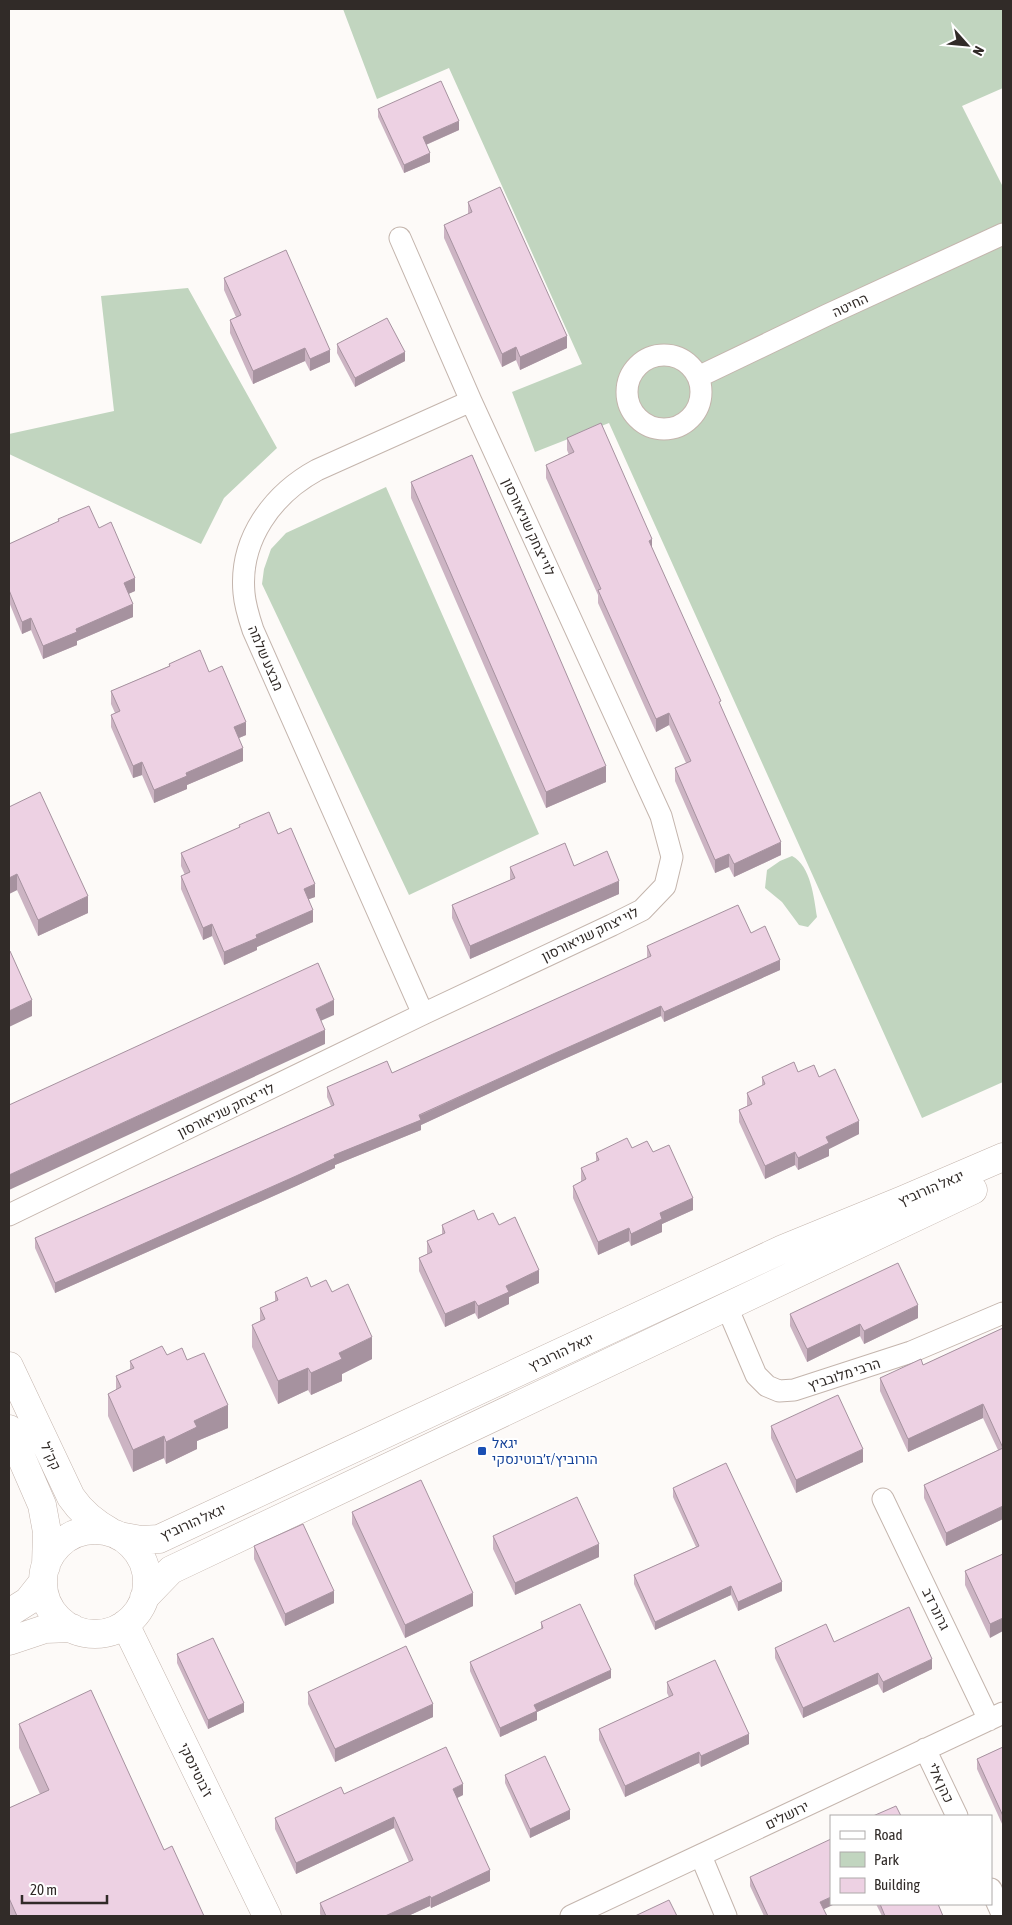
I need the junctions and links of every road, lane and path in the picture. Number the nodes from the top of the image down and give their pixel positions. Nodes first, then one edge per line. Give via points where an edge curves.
1 (1003, 234) edge
2 (400, 238) dead end
3 (698, 377) dead end
4 (471, 401) junction
5 (423, 1014) junction
6 (1003, 1157) edge
7 (1003, 1176) edge
8 (9, 1215) edge
9 (727, 1307) junction
10 (1003, 1313) edge
11 (9, 1366) edge
12 (9, 1429) edge
13 (883, 1499) dead end
14 (115, 1534) junction
15 (45, 1574) junction
16 (144, 1598) junction
17 (9, 1613) edge
18 (125, 1624) junction
19 (72, 1628) junction
20 (9, 1641) edge
21 (996, 1716) edge
22 (925, 1749) junction
23 (957, 1815) edge
24 (701, 1856) junction
25 (992, 1891) edge
26 (266, 1916) edge
27 (570, 1916) edge
28 (726, 1916) edge
29 (1003, 1916) edge

1 - 3 street, החיטה
2 - 4 street, לוי יצחק שניאורסון
4 - 5 street, מבצע שלמה via 317,470 286,490 273,503 258,528 244,573 244,592 253,630
4 - 5 street, לוי יצחק שניאורסון via 661,816 672,857 665,886 642,910
5 - 8 street, לוי יצחק שניאורסון
6 - 14 main road, יגאל הורוביץ via 782,1249 159,1539 140,1540
7 - 9 main road, יגאל הורוביץ
9 - 10 street, הרבי מלובביץ via 756,1375 767,1386 780,1391 794,1390 911,1352
9 - 16 main road, יגאל הורוביץ via 171,1570
11 - 14 main road, קק"ל via 71,1498 91,1520
12 - 15 main road, קק"ל via 42,1505 47,1532
13 - 21 street, גרונר דב
14 - 15 main road via 87,1531 72,1536 53,1551
14 - 16 main road via 132,1546 141,1558 147,1581
15 - 17 main road via 28,1600
15 - 19 main road via 46,1598 53,1612
16 - 18 main road via 137,1613
18 - 19 main road via 96,1634
18 - 26 main road, ז'בוטינסקי
19 - 20 main road via 45,1629
21 - 22 street, ירושלים
22 - 23 street, כהן אלי
22 - 24 street, ירושלים
24 - 27 street, ירושלים
24 - 28 street
25 - 29 street

